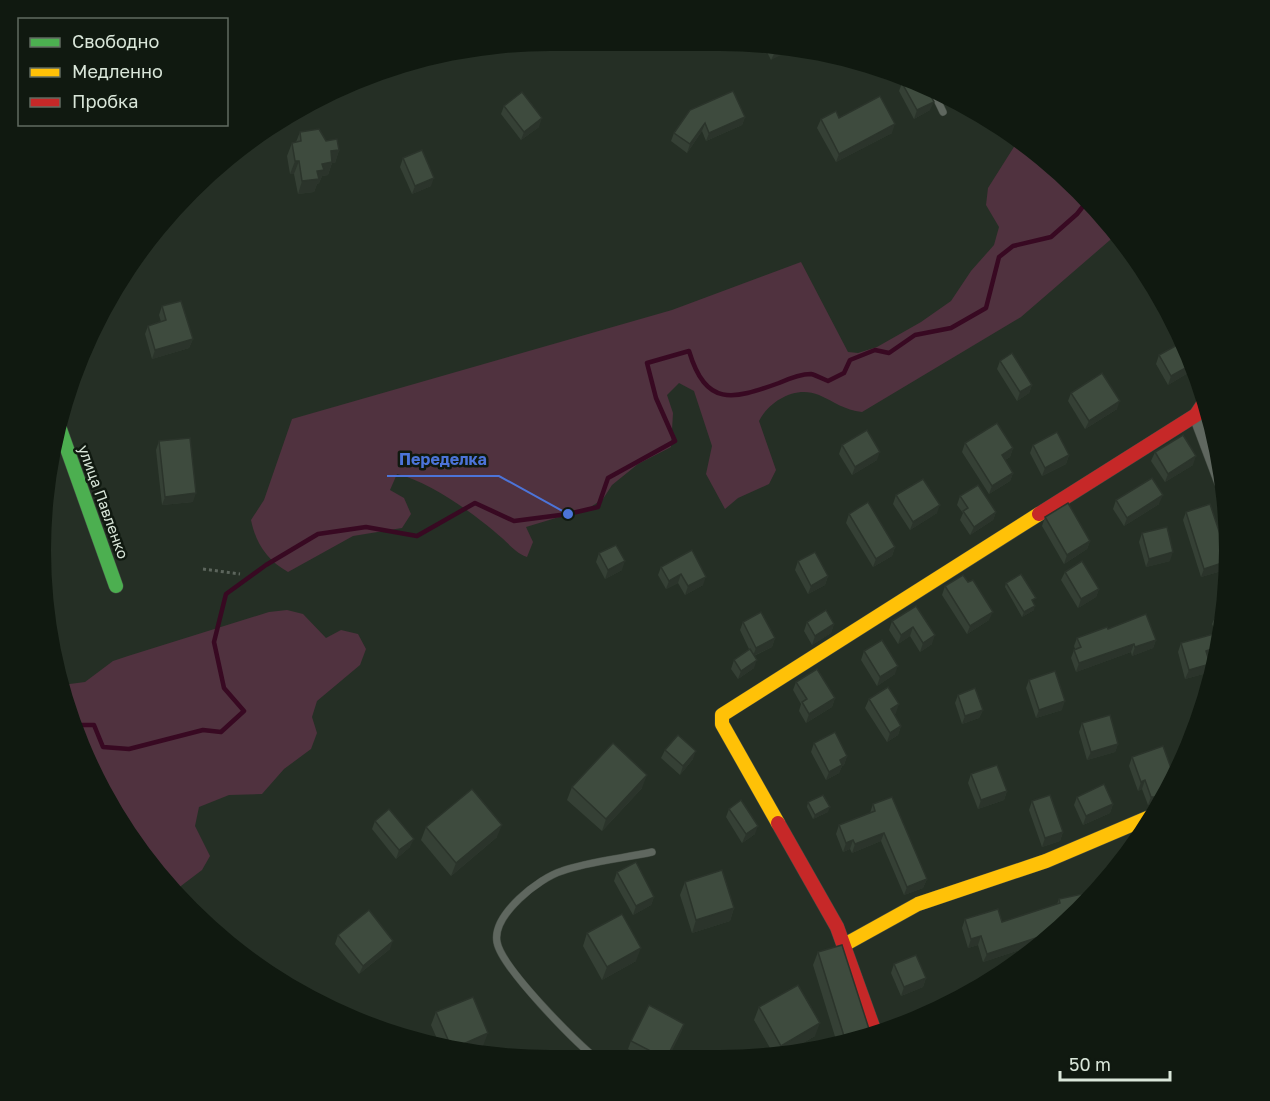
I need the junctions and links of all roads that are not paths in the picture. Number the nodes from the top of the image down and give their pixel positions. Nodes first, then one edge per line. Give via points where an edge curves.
1 (938, 102) edge
2 (943, 112) dead end
3 (1199, 413) edge
4 (64, 440) edge
5 (116, 586) dead end
6 (1139, 822) edge
7 (652, 852) dead end
8 (844, 945) junction
9 (873, 1025) edge
10 (588, 1050) edge

1 - 2 lane
3 - 8 street via 722,715 722,724
4 - 5 street, улица Павленко
6 - 8 street via 1046,861 918,904
7 - 10 lane via 560,871 521,896 500,922 497,942 509,969
8 - 9 street

